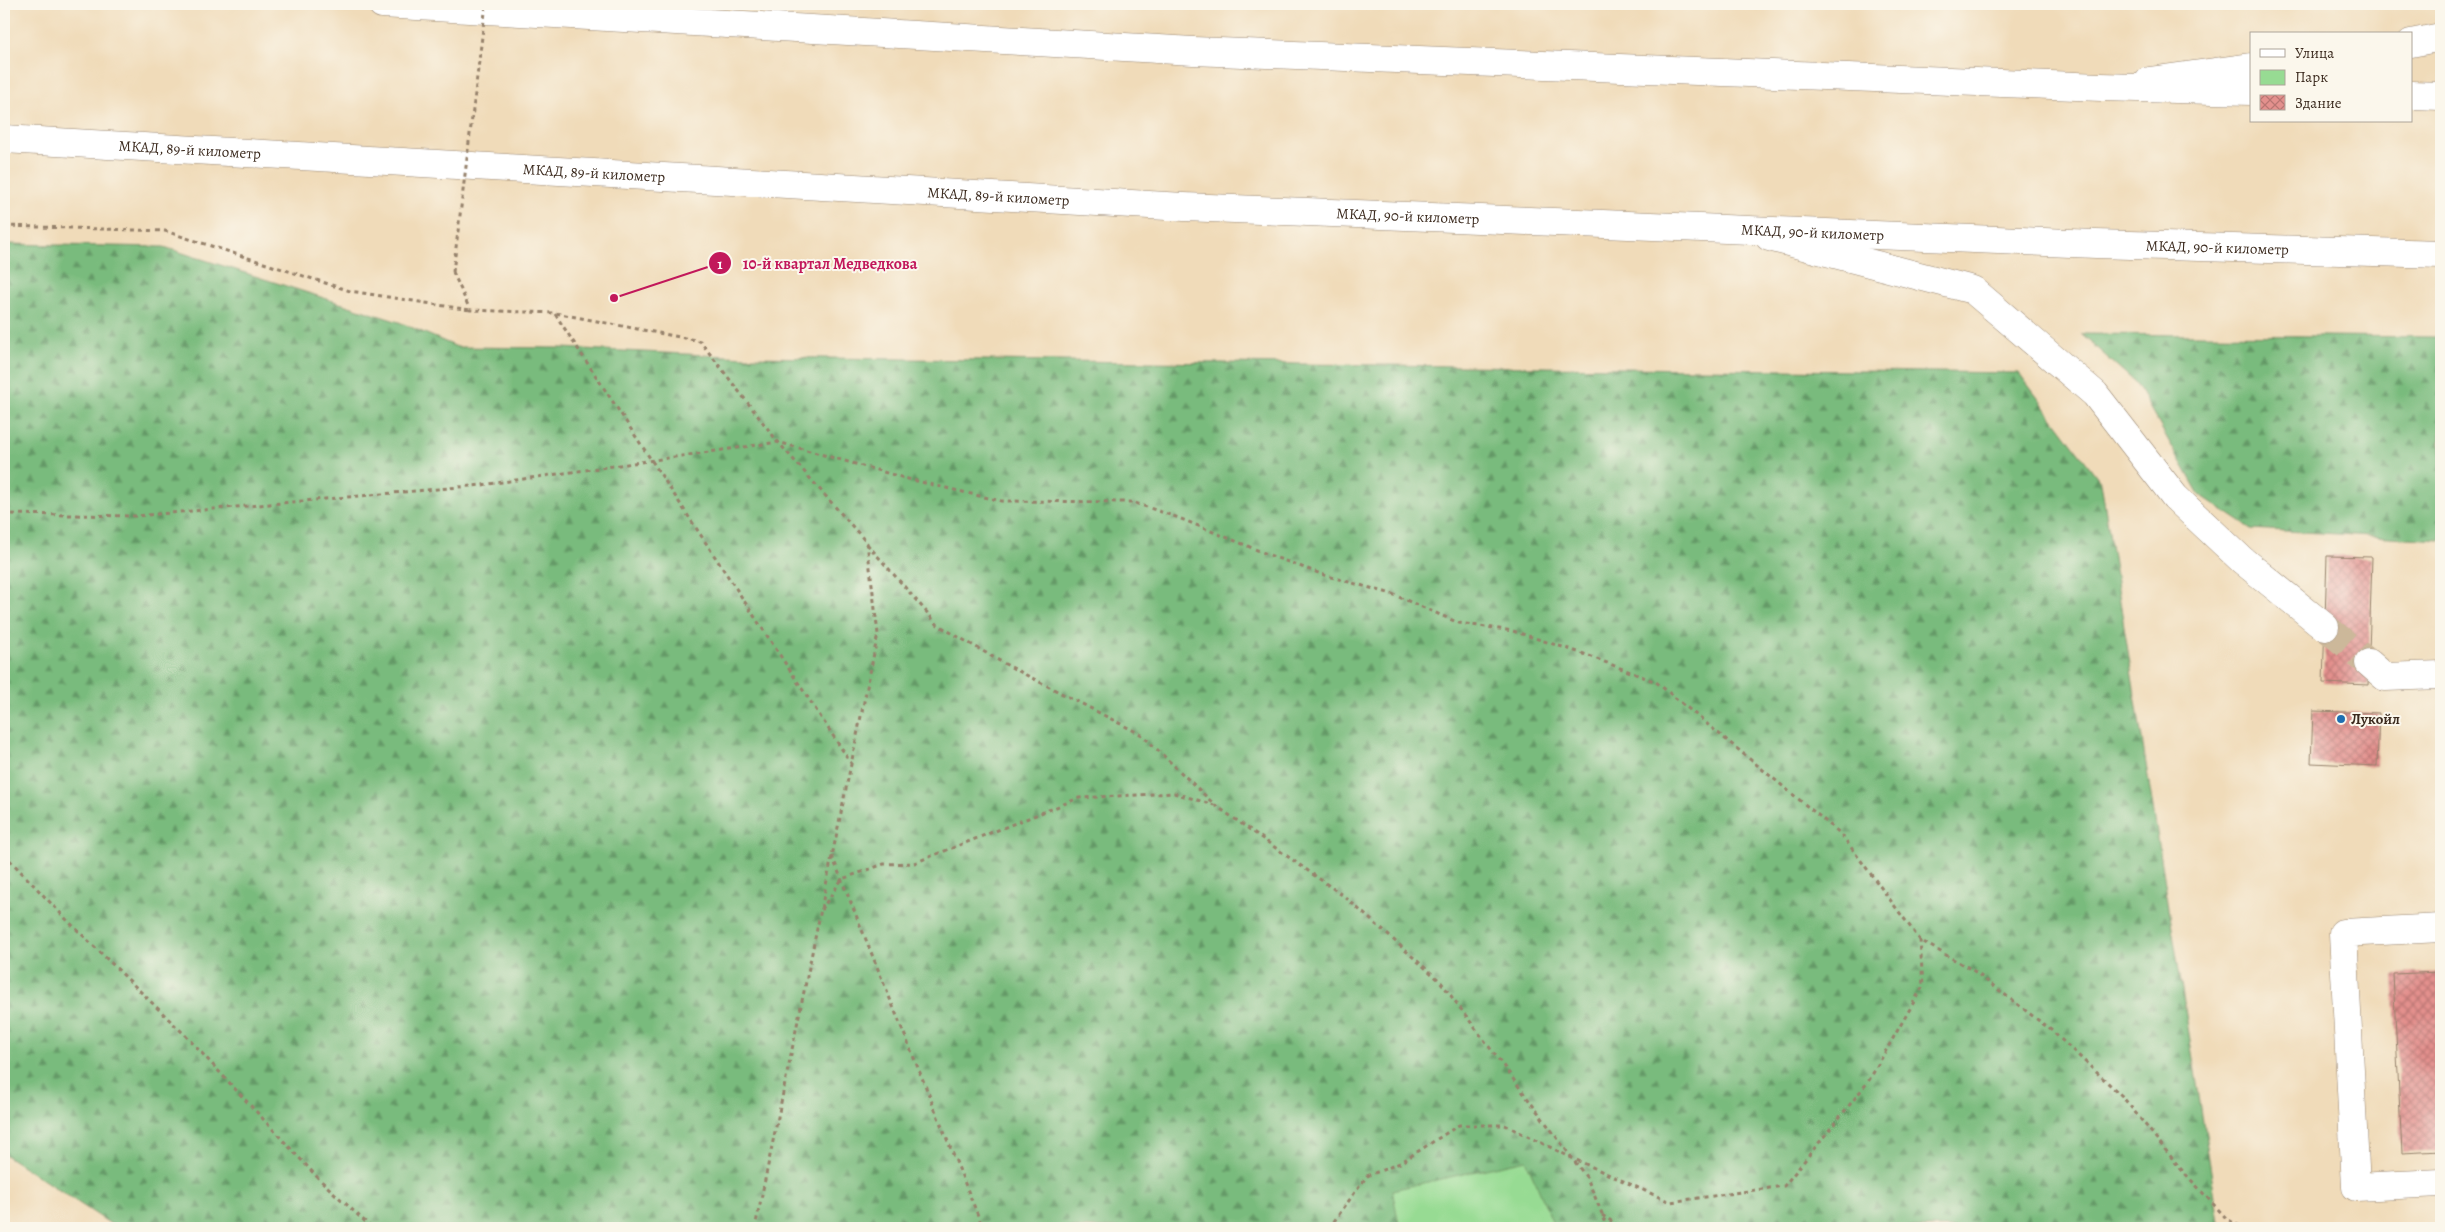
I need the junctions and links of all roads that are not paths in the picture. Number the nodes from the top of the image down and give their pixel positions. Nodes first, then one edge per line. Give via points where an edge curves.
1 (382, 4) edge
2 (2441, 37) edge
3 (2412, 43) edge
4 (2250, 67) edge
5 (2101, 87) junction
6 (2250, 91) edge
7 (2412, 96) edge
8 (2441, 96) edge
9 (4, 140) edge
10 (1184, 207) joint
11 (1743, 230) junction
12 (2441, 254) edge
13 (2325, 627) tunnel mouth
14 (2369, 663) tunnel mouth
15 (2441, 675) edge
16 (2441, 928) edge
17 (2441, 1183) edge

1 - 5 main road via 1193,51
2 - 3 main road
4 - 5 main road
5 - 6 main road
7 - 8 main road
9 - 10 main road, МКАД, 89-й километр
10 - 11 main road, МКАД, 90-й километр
11 - 12 main road, МКАД, 90-й километр
11 - 13 main road via 1973,290 2095,394 2175,497 2242,560
14 - 15 main road via 2385,677
16 - 17 main road via 2343,933 2356,1187

